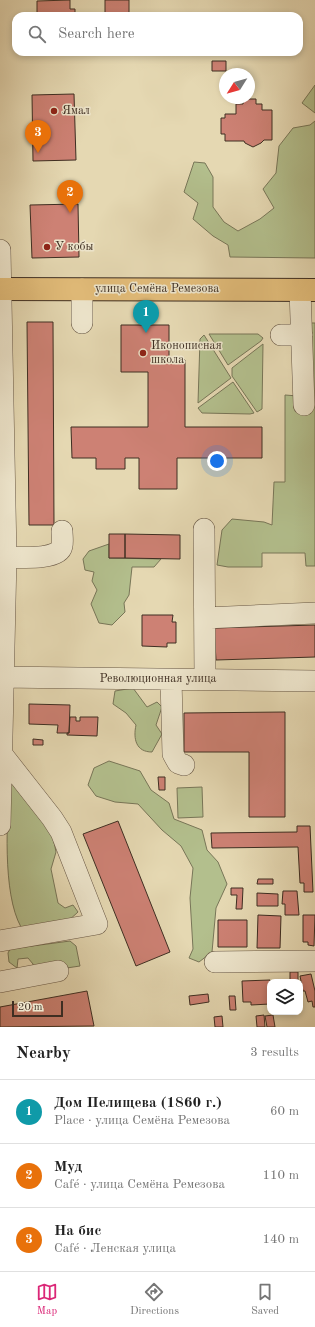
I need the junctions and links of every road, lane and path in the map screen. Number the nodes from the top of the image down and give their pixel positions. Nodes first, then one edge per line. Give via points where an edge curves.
1 (0, 250) edge
2 (0, 288) edge
3 (82, 289) junction
4 (308, 290) edge
5 (82, 322) dead end
6 (281, 335) dead end
7 (302, 335) junction
8 (1, 385) edge
9 (304, 405) dead end
10 (2, 447) edge
11 (204, 529) dead end
12 (62, 531) dead end
13 (6, 557) junction
14 (315, 614) edge
15 (206, 618) junction
16 (1, 677) edge
17 (205, 678) junction
18 (171, 680) junction
19 (315, 681) edge
20 (1, 753) junction
21 (184, 765) dead end
22 (0, 825) edge
23 (0, 941) edge
24 (315, 961) edge
25 (215, 962) dead end
26 (58, 971) dead end
27 (0, 982) edge

1 - 2 street
2 - 3 main road, улица Семёна Ремезова
2 - 8 street
3 - 4 main road, улица Семёна Ремезова
3 - 5 street
4 - 7 street
6 - 7 street
7 - 9 street
8 - 10 street
10 - 13 street
11 - 15 street
12 - 13 street via 62,547 55,554 44,557
13 - 16 street
14 - 15 street
15 - 17 street
16 - 18 street, Революционная улица
16 - 20 street
17 - 18 street, Революционная улица
17 - 19 street, Революционная улица
18 - 21 street via 173,754 178,763
20 - 22 street
20 - 23 street via 61,832 97,924
24 - 25 street
26 - 27 street

